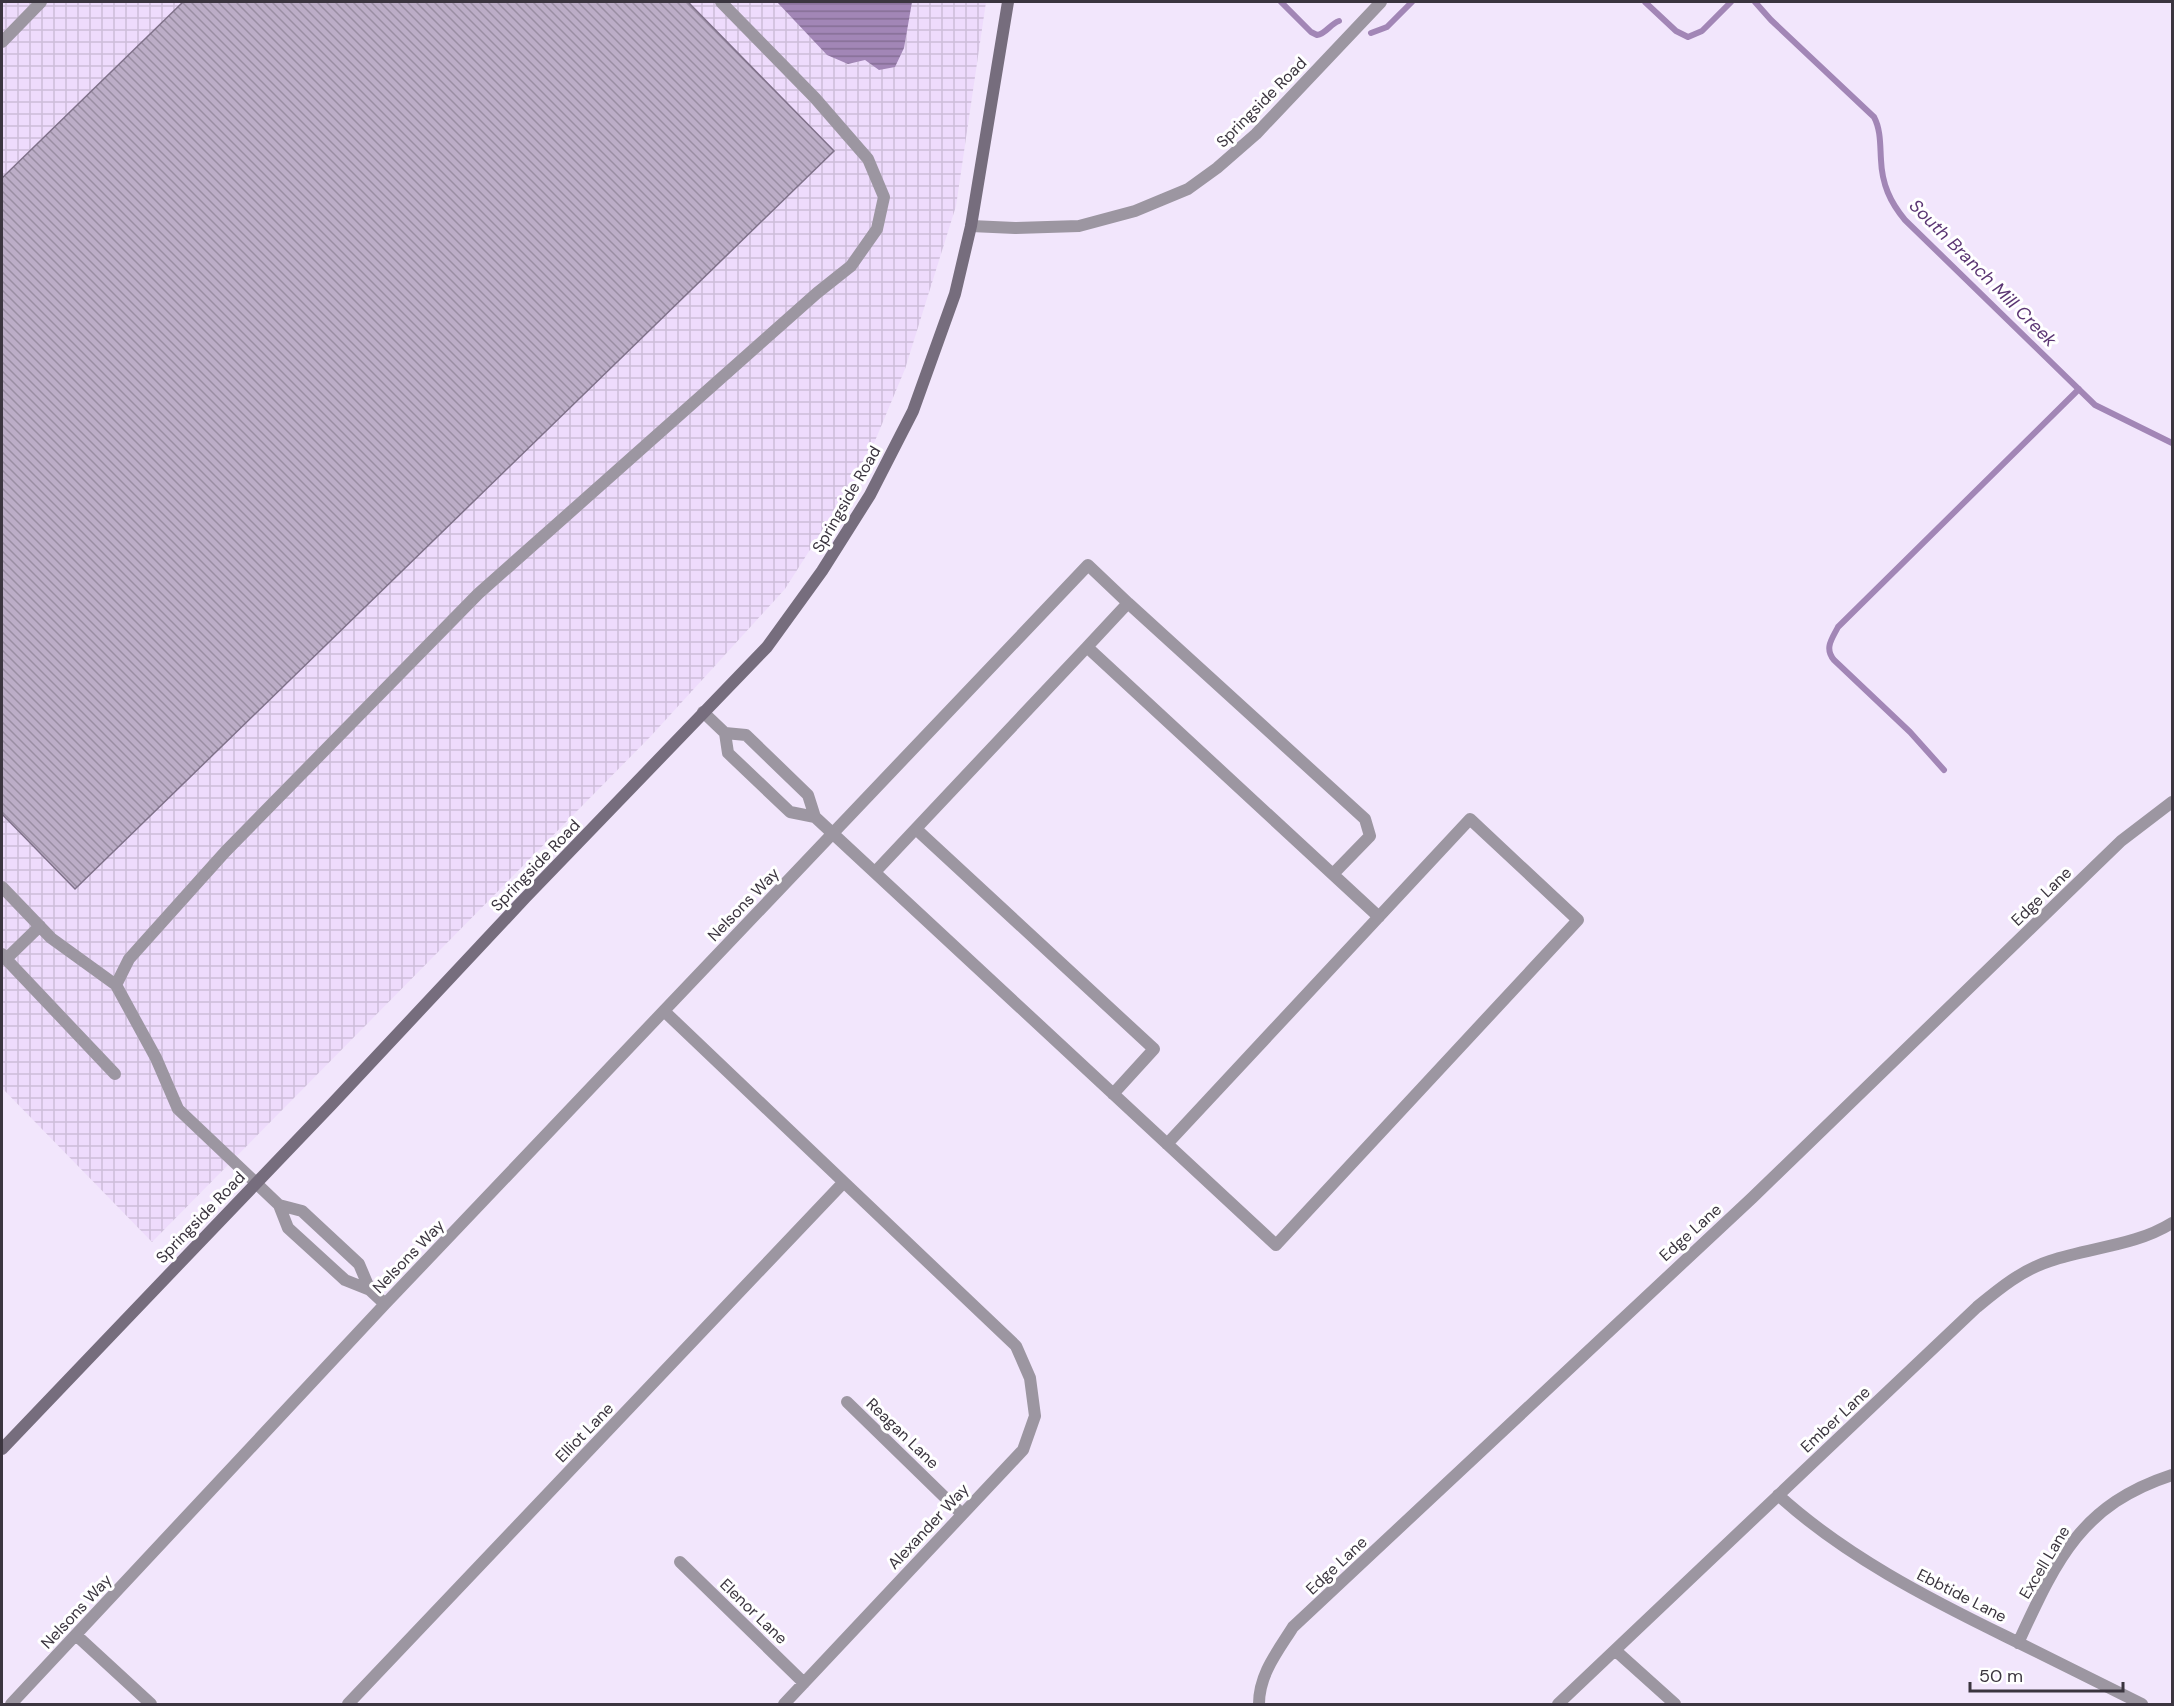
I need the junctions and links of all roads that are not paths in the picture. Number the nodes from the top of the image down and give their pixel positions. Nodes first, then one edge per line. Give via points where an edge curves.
1 (41, 2) edge
2 (721, 2) edge
3 (1008, 2) edge
4 (1381, 2) edge
5 (2, 42) edge
6 (971, 226) junction
7 (1128, 603) junction
8 (1087, 647) junction
9 (703, 712) junction
10 (725, 733) junction
11 (2172, 802) edge
12 (814, 817) junction
13 (916, 829) junction
14 (833, 834) junction
15 (875, 872) junction
16 (1333, 874) junction
17 (2, 887) edge
18 (1379, 917) junction
19 (40, 926) junction
20 (4, 956) edge
21 (116, 986) junction
22 (664, 1011) junction
23 (115, 1074) dead end
24 (1113, 1094) junction
25 (1167, 1144) junction
26 (256, 1183) junction
27 (843, 1183) junction
28 (279, 1205) junction
29 (2172, 1222) edge
30 (370, 1290) junction
31 (385, 1304) junction
32 (847, 1402) dead end
33 (2, 1449) edge
34 (2172, 1475) edge
35 (1778, 1495) junction
36 (962, 1514) junction
37 (680, 1562) dead end
38 (76, 1635) junction
39 (2018, 1643) junction
40 (1616, 1651) junction
41 (804, 1683) junction
42 (10, 1704) edge
43 (151, 1704) edge
44 (348, 1704) edge
45 (784, 1704) edge
46 (1259, 1704) edge
47 (1558, 1704) edge
48 (1675, 1704) edge
49 (2142, 1704) edge

1 - 5 street
2 - 21 street via 815,98 868,159 885,197 877,229 851,266 478,594 225,852 129,959
3 - 6 main road, Springside Road
4 - 6 street, Springside Road via 1256,134 1188,189 1135,211 1079,226
6 - 9 main road, Springside Road via 955,294 913,411 870,495 767,647
7 - 8 street
7 - 14 street, Nelsons Way via 1088,565
7 - 16 street via 1365,819 1370,836
8 - 13 street
8 - 16 street
9 - 10 street
9 - 26 main road, Springside Road
10 - 12 street via 746,735 808,795
10 - 12 street via 728,753 790,812
11 - 46 street, Edge Lane via 2121,841 1752,1198 1293,1627 1266,1670
12 - 14 street
13 - 15 street
13 - 24 street via 1154,1049
14 - 15 street
14 - 22 street, Nelsons Way
15 - 24 street
16 - 18 street
17 - 19 street
18 - 25 street
18 - 25 street via 1470,819 1578,921 1276,1245
19 - 20 street
19 - 21 street
20 - 23 street
21 - 26 street via 156,1058 178,1108
22 - 27 street
22 - 31 street, Nelsons Way
24 - 25 street
26 - 28 street
26 - 33 main road, Springside Road
27 - 36 street, Alexander Way via 1016,1346 1030,1378 1035,1416 1023,1450
27 - 44 street, Elliot Lane
28 - 30 street via 288,1228 336,1273
28 - 30 street via 302,1211 310,1218 359,1264
29 - 35 street, Ember Lane via 2134,1240 2050,1261 2024,1272 1977,1307
30 - 31 street
31 - 38 street, Nelsons Way
32 - 36 street, Reagan Lane
34 - 39 street, Excell Lane via 2124,1496 2081,1530 2053,1571
35 - 39 street, Ebbtide Lane via 1855,1554
35 - 40 street, Ember Lane
36 - 41 street, Alexander Way
37 - 41 street, Elenor Lane
38 - 42 street, Nelsons Way
38 - 43 street
39 - 49 street, Ebbtide Lane
40 - 47 street, Ember Lane
40 - 48 street
41 - 45 street, Alexander Way

